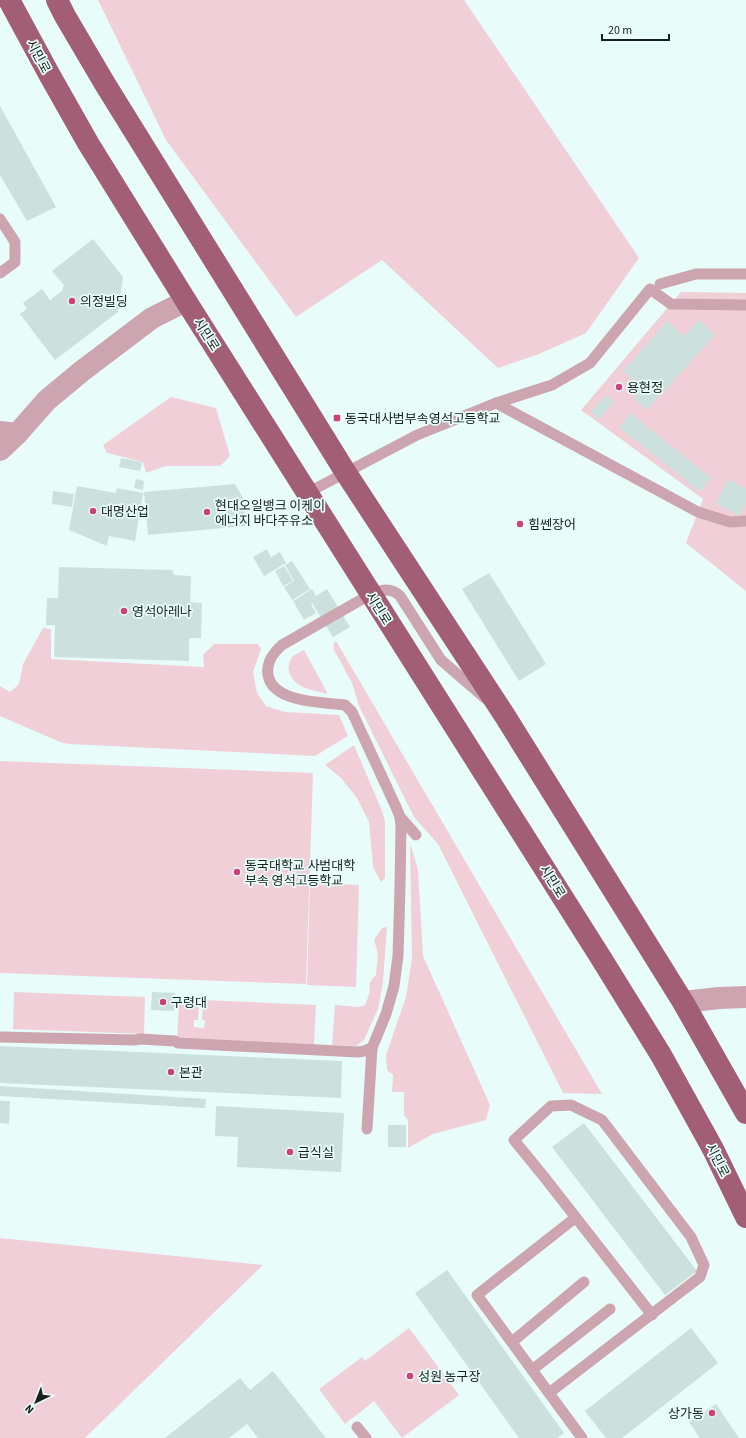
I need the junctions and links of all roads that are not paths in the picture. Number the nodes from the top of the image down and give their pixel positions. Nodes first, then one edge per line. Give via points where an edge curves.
1 (10, 0) edge
2 (57, 0) edge
3 (0, 219) edge
4 (0, 272) edge
5 (746, 274) edge
6 (660, 284) dead end
7 (186, 301) junction
8 (746, 304) edge
9 (496, 403) junction
10 (8, 433) edge
11 (0, 450) edge
12 (346, 473) junction
13 (307, 493) junction
14 (746, 521) edge
15 (371, 594) junction
16 (505, 716) junction
17 (400, 817) junction
18 (416, 836) dead end
19 (746, 997) edge
20 (683, 1002) junction
21 (0, 1037) edge
22 (372, 1048) junction
23 (746, 1113) edge
24 (367, 1129) dead end
25 (746, 1217) edge
26 (575, 1218) junction
27 (584, 1282) dead end
28 (610, 1309) dead end
29 (652, 1315) junction
30 (512, 1342) junction
31 (532, 1370) junction
32 (549, 1393) junction
33 (356, 1427) dead end
34 (366, 1438) edge
35 (582, 1438) edge

1 - 7 main road, 시민로 via 84,136
2 - 12 main road via 105,84
3 - 4 lane via 15,242 15,262
5 - 6 lane via 696,274
7 - 10 street via 152,318 82,371
7 - 13 main road, 시민로
8 - 9 lane via 672,304 650,289 590,363 552,385
9 - 12 lane via 417,435
9 - 14 lane via 698,512 730,522
10 - 11 street
12 - 13 lane
12 - 16 main road
13 - 15 main road, 시민로
15 - 16 lane via 391,589 395,591 442,660
15 - 17 lane via 282,645 269,662 269,679 276,690 283,694 349,708
15 - 25 main road, 시민로 via 661,1055 713,1149
16 - 20 main road
17 - 18 lane
17 - 22 lane via 398,956 392,993
19 - 20 street
20 - 23 main road
21 - 22 lane via 140,1039 358,1052
22 - 24 lane
26 - 29 lane
26 - 29 lane via 514,1140 551,1106 571,1105 602,1120 691,1237 704,1265 700,1277
26 - 30 lane via 477,1295
27 - 30 lane
28 - 31 lane
29 - 32 lane
30 - 31 lane
31 - 32 lane
32 - 35 lane
33 - 34 lane

